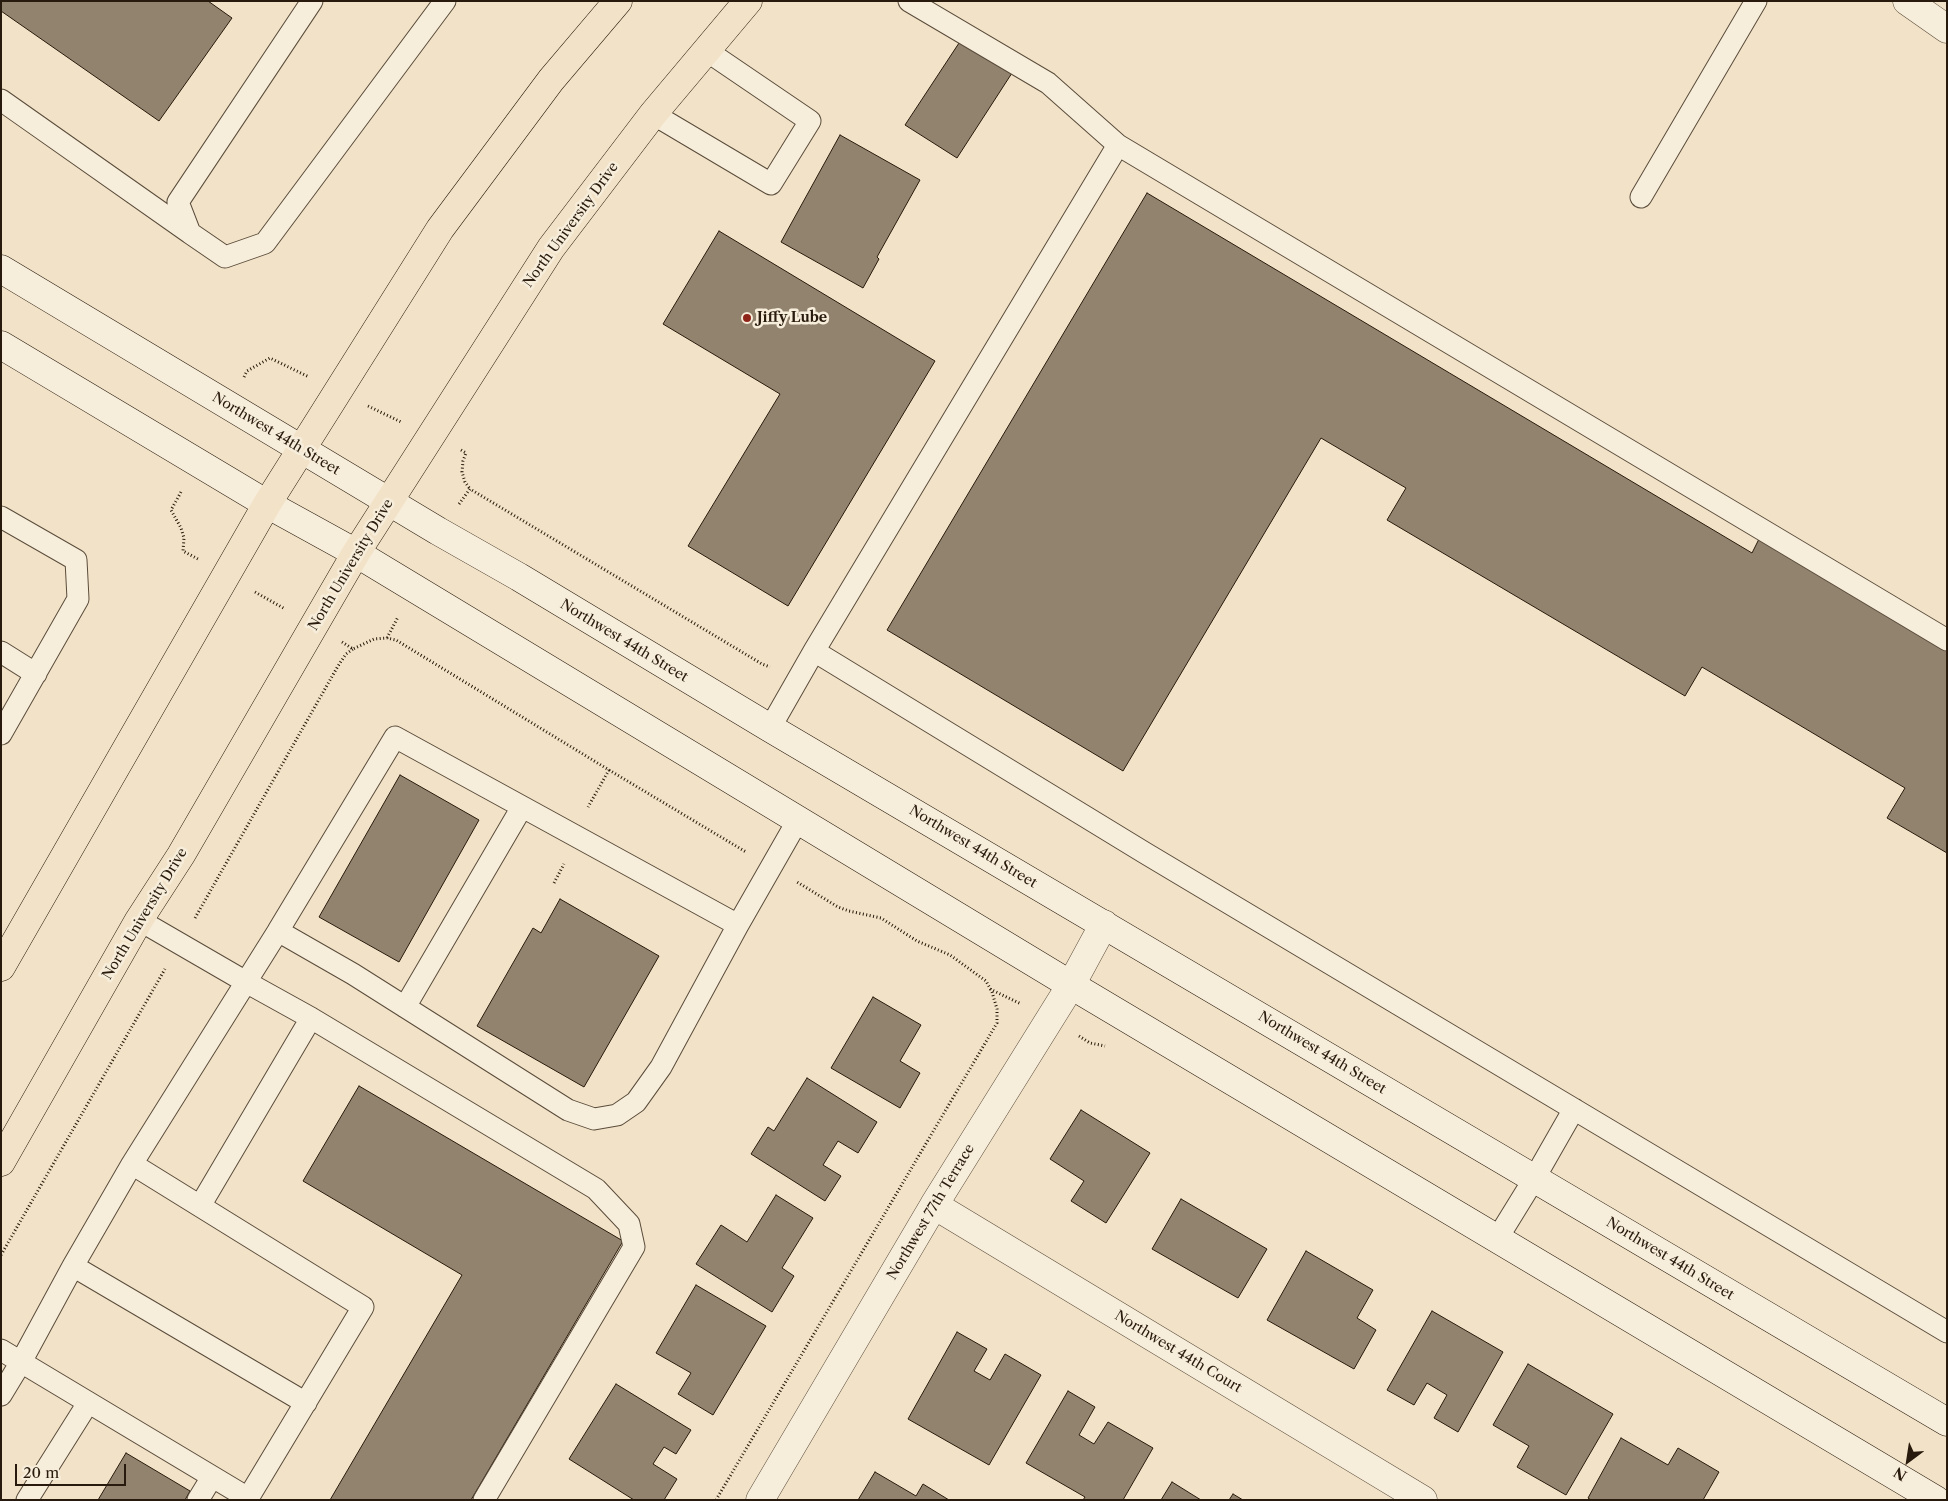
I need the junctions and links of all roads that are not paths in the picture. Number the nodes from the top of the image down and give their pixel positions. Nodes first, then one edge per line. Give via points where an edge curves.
1 (312, 1) edge
2 (446, 1) edge
3 (618, 1) edge
4 (748, 1) edge
5 (909, 1) edge
6 (1756, 1) edge
7 (1906, 1) edge
8 (1947, 29) edge
9 (706, 51) junction
10 (1, 100) edge
11 (653, 114) junction
12 (1118, 146) junction
13 (1641, 197) dead end
14 (190, 233) junction
15 (1, 269) edge
16 (1, 345) edge
17 (301, 449) junction
18 (389, 502) junction
19 (268, 504) junction
20 (1, 516) edge
21 (356, 553) junction
22 (1947, 640) edge
23 (814, 651) junction
24 (1, 652) edge
25 (36, 674) junction
26 (770, 728) junction
27 (1, 734) edge
28 (522, 807) junction
29 (798, 820) junction
30 (139, 920) junction
31 (1104, 924) junction
32 (738, 925) junction
33 (278, 931) junction
34 (1, 967) edge
35 (246, 982) junction
36 (1071, 985) junction
37 (405, 1007) junction
38 (311, 1018) junction
39 (1574, 1109) junction
40 (1, 1162) edge
41 (132, 1164) junction
42 (1534, 1179) junction
43 (934, 1205) junction
44 (200, 1206) junction
45 (1497, 1239) junction
46 (73, 1266) junction
47 (1947, 1332) edge
48 (1, 1350) edge
49 (22, 1362) junction
50 (1, 1395) edge
51 (88, 1403) junction
52 (306, 1403) junction
53 (1947, 1422) edge
54 (212, 1477) junction
55 (248, 1499) edge
56 (27, 1500) edge
57 (198, 1500) edge
58 (484, 1500) edge
59 (760, 1500) edge
60 (1423, 1500) edge
61 (1936, 1500) edge

1 - 14 lane via 178,202
2 - 14 lane via 265,243 225,256
3 - 17 main road via 551,80 440,229
4 - 9 main road, North University Drive
5 - 12 lane via 1048,83
6 - 13 lane
7 - 8 street
9 - 11 main road, North University Drive
9 - 11 lane via 810,121 772,184
10 - 14 lane
11 - 18 main road, North University Drive via 551,248
12 - 22 lane
12 - 23 lane
15 - 17 street, Northwest 44th Street
16 - 19 street
17 - 18 street, Northwest 44th Street
17 - 19 main road
18 - 21 main road, North University Drive
18 - 26 street, Northwest 44th Street
19 - 21 street
19 - 34 main road
20 - 25 lane via 76,560 78,599
21 - 29 street
21 - 30 main road, North University Drive via 181,855
23 - 26 lane
23 - 39 lane via 1136,848
24 - 25 lane
25 - 27 lane
26 - 31 street, Northwest 44th Street
28 - 32 lane
28 - 33 lane via 395,737
28 - 37 lane
29 - 32 lane
29 - 36 street
30 - 35 lane
30 - 40 main road, North University Drive
31 - 36 street, Northwest 77th Terrace
31 - 42 street, Northwest 44th Street
32 - 37 lane via 661,1067 636,1102 618,1116 594,1119 568,1110
33 - 35 lane
33 - 37 lane
35 - 38 lane
35 - 41 lane
36 - 43 street, Northwest 77th Terrace
36 - 45 street
38 - 44 lane
38 - 58 lane via 596,1189 629,1224 634,1247
39 - 42 lane
39 - 47 lane
41 - 44 lane
41 - 46 lane
42 - 45 lane
42 - 53 street, Northwest 44th Street
43 - 59 street, Northwest 77th Terrace
43 - 60 street, Northwest 44th Court
44 - 52 lane via 363,1307
45 - 61 street
46 - 49 lane
46 - 52 lane
48 - 49 lane
49 - 50 lane
49 - 51 lane
51 - 54 lane
51 - 56 lane
52 - 55 lane
54 - 55 lane
54 - 57 lane

